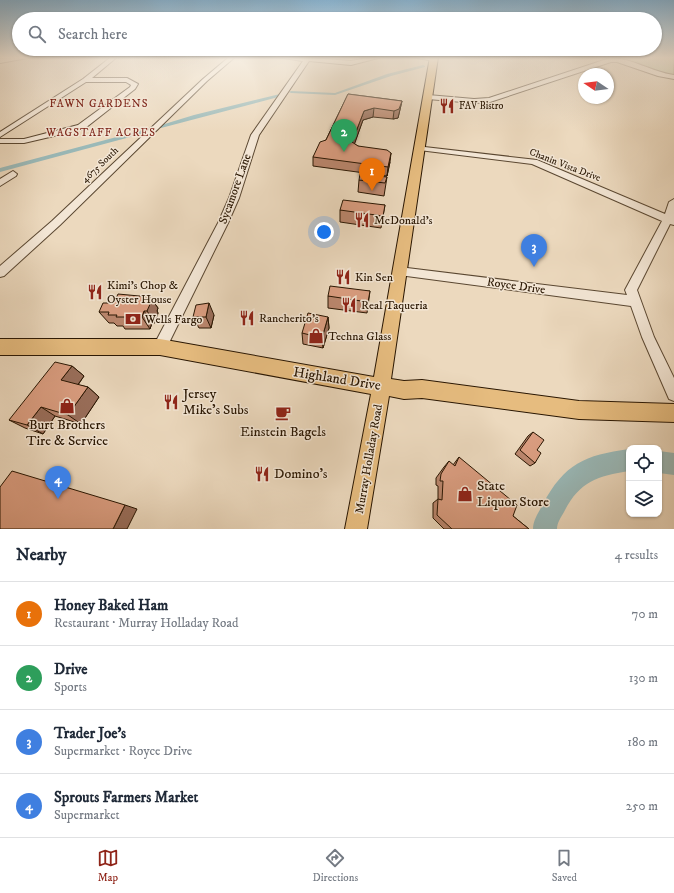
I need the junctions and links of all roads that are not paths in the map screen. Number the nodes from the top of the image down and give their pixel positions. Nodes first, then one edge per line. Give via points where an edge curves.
1 (81, 82) edge
2 (130, 82) edge
3 (203, 82) edge
4 (292, 82) edge
5 (430, 82) edge
6 (544, 82) edge
7 (428, 96) junction
8 (0, 135) edge
9 (0, 141) edge
10 (419, 148) junction
11 (13, 174) dead end
12 (0, 184) edge
13 (674, 202) edge
14 (671, 220) edge
15 (399, 271) junction
16 (0, 274) edge
17 (633, 301) junction
18 (0, 347) edge
19 (160, 348) junction
20 (381, 386) junction
21 (674, 394) edge
22 (674, 413) edge
23 (356, 529) edge

1 - 8 street
2 - 9 street via 135,84 127,92 81,127 24,141
3 - 16 street, 4675 South
4 - 19 street, Sycamore Lane via 255,135 223,223
5 - 7 main road, Murray Holladay Road
6 - 7 street via 486,101
7 - 10 main road, Murray Holladay Road
10 - 14 street, Chanin Vista Drive via 534,162
10 - 15 main road, Murray Holladay Road
11 - 12 street
13 - 14 street
14 - 17 street via 632,286
15 - 17 street, Royce Drive
15 - 20 main road, Murray Holladay Road
17 - 21 street
18 - 19 main road, Highland Drive
19 - 20 main road, Highland Drive
20 - 22 main road, Highland Drive via 404,390 422,388 585,412
20 - 23 main road, Murray Holladay Road

